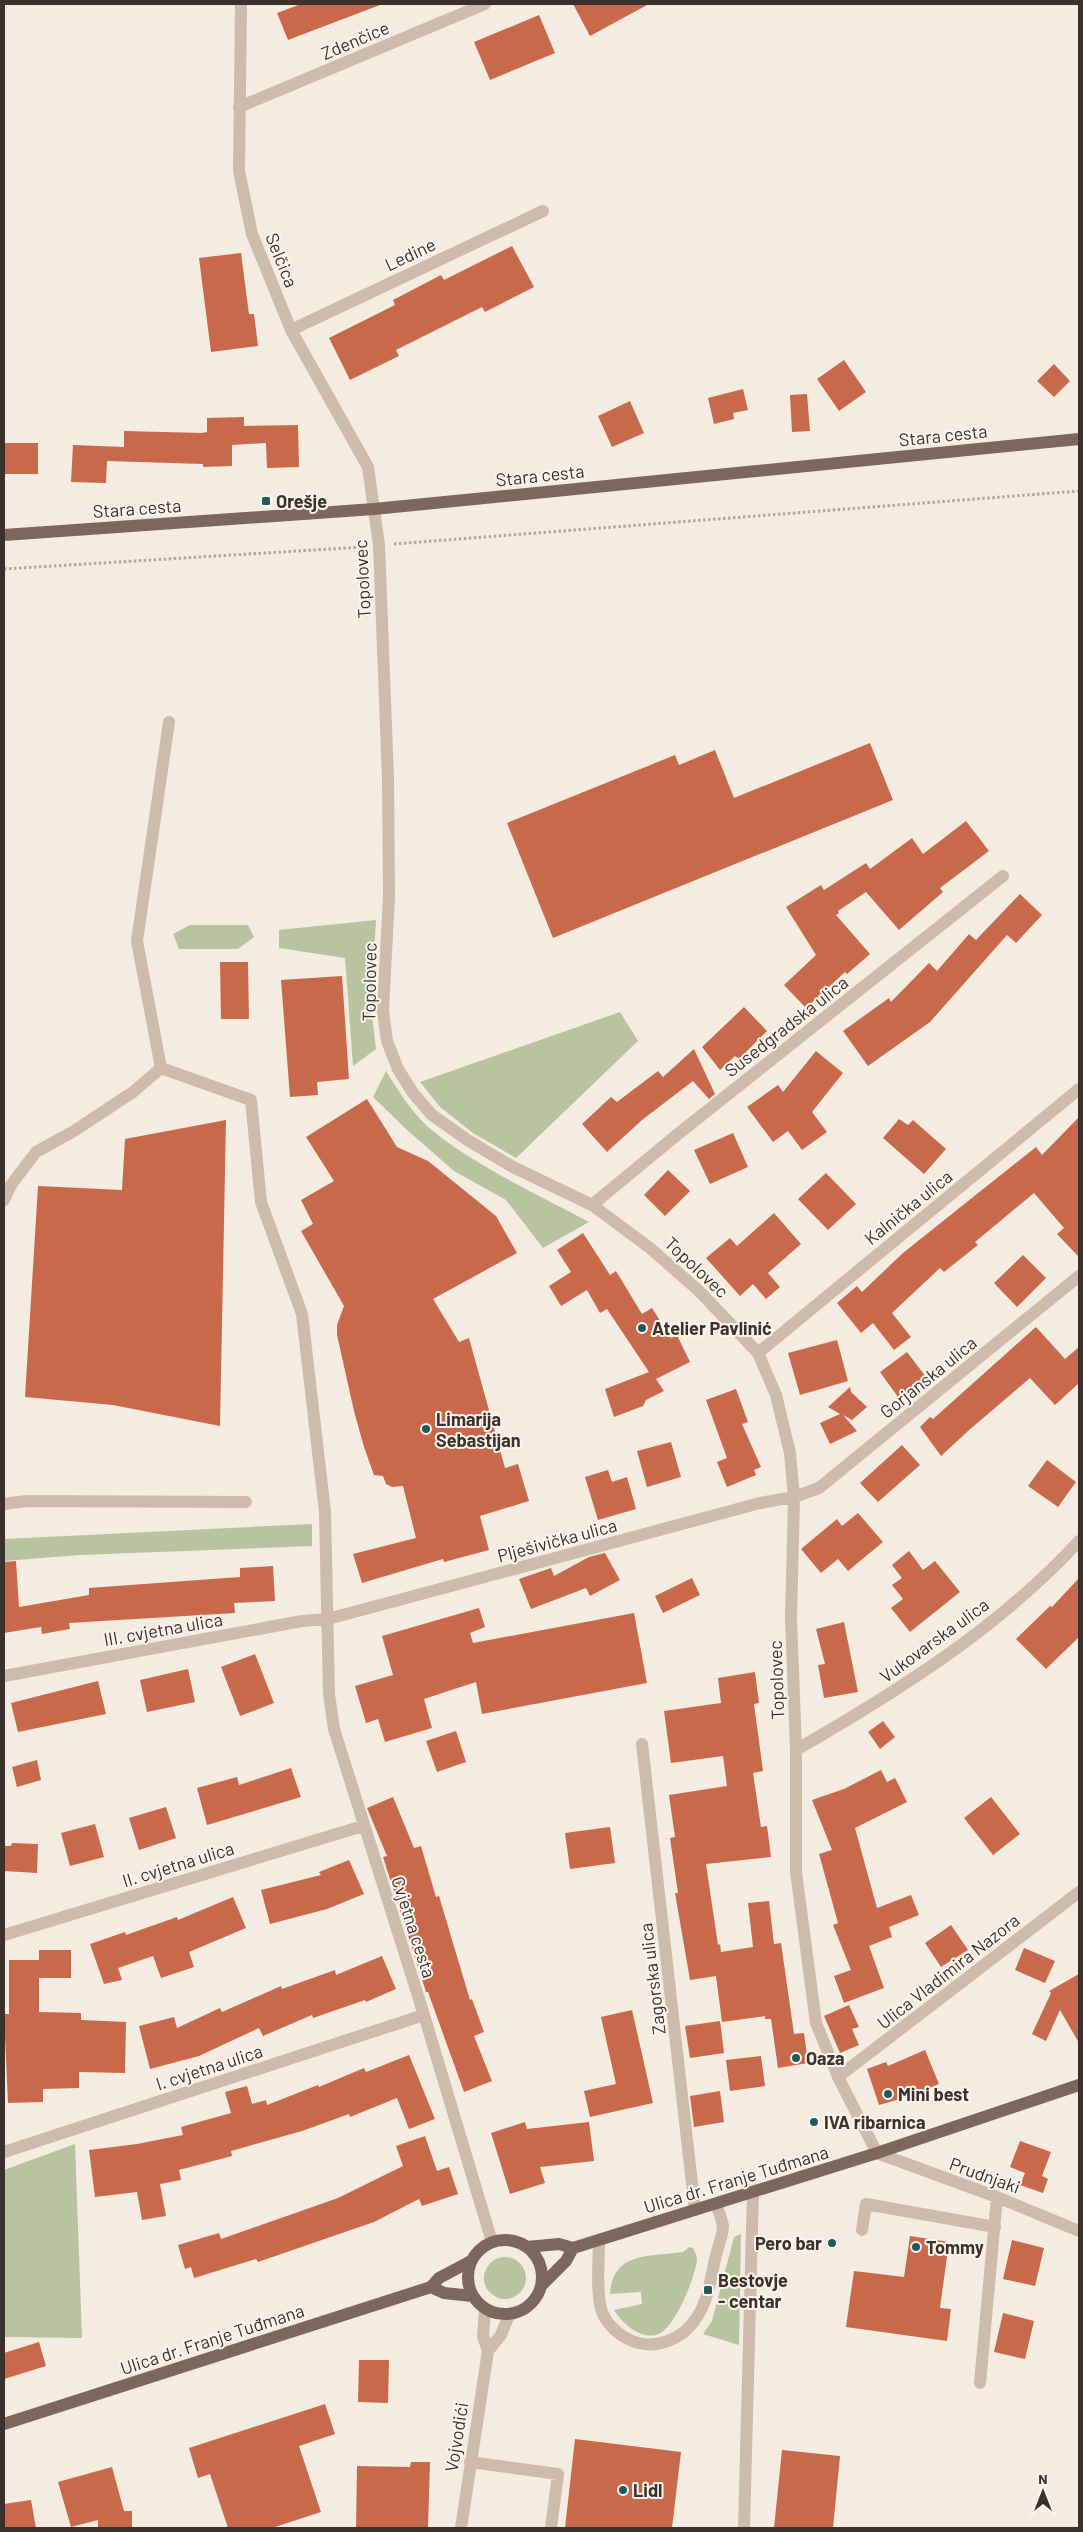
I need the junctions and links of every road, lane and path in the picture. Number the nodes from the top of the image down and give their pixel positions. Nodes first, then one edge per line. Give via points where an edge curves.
1 (241, 4) edge
2 (485, 4) edge
3 (239, 107) junction
4 (543, 211) dead end
5 (292, 330) junction
6 (1079, 439) edge
7 (1079, 491) edge
8 (374, 508) junction
9 (4, 536) edge
10 (379, 545) junction
11 (4, 570) edge
12 (169, 722) dead end
13 (1004, 876) dead end
14 (161, 1068) junction
15 (1079, 1089) edge
16 (4, 1200) edge
17 (592, 1205) junction
18 (1079, 1276) edge
19 (758, 1353) junction
20 (794, 1496) junction
21 (246, 1502) dead end
22 (4, 1504) edge
23 (1079, 1541) edge
24 (328, 1620) junction
25 (4, 1676) edge
26 (642, 1744) dead end
27 (796, 1750) junction
28 (363, 1826) junction
29 (1079, 1892) edge
30 (4, 1935) edge
31 (424, 2016) junction
32 (838, 2077) junction
33 (1079, 2085) edge
34 (4, 2152) edge
35 (877, 2153) junction
36 (753, 2192) junction
37 (997, 2197) junction
38 (716, 2204) junction
39 (695, 2210) junction
40 (995, 2227) junction
41 (862, 2230) dead end
42 (1079, 2231) edge
43 (599, 2240) junction
44 (492, 2242) junction
45 (527, 2247) junction
46 (573, 2248) junction
47 (471, 2261) junction
48 (541, 2286) junction
49 (431, 2287) junction
50 (472, 2296) junction
51 (485, 2309) junction
52 (509, 2315) junction
53 (488, 2351) junction
54 (980, 2383) dead end
55 (4, 2424) edge
56 (470, 2462) junction
57 (461, 2528) edge
58 (551, 2528) edge
59 (744, 2528) edge

1 - 3 street, Selčica
2 - 3 street, Zdenčice
3 - 5 street, Selčica via 239,171 252,234
4 - 5 street, Ledine
5 - 8 street, Selčica via 368,467
6 - 8 main road, Stara cesta
7 - 10 path
8 - 9 main road, Stara cesta
8 - 10 street, Topolovec
10 - 11 path
10 - 17 street, Topolovec via 388,778 389,896 384,1011 387,1041 398,1070 432,1115 513,1167
12 - 14 street via 137,941
13 - 17 street, Susedgradska ulica
14 - 16 street via 133,1092 36,1152
14 - 24 street, Cvjetna cesta via 252,1100 260,1202 302,1314 326,1512
15 - 19 street, Kalnička ulica
17 - 19 street, Topolovec via 650,1248 699,1291
18 - 20 street, Gorjanska ulica via 819,1488
19 - 20 street, Topolovec via 776,1395 790,1452
20 - 24 street, Plješivička ulica
20 - 27 street, Topolovec via 792,1618
21 - 22 street via 26,1501
23 - 27 street, Vukovarska ulica via 978,1633 880,1701
24 - 25 street, III. cvjetna ulica via 283,1625
24 - 28 street, Cvjetna cesta via 329,1694 334,1729
26 - 39 street, Zagorska ulica
27 - 32 street, Topolovec via 798,1881 816,2023
28 - 30 street, II. cvjetna ulica
28 - 31 street, Cvjetna cesta
29 - 32 street, Ulica Vladimira Nazora
31 - 34 street, I. cvjetna ulica
31 - 44 street, Cvjetna cesta
32 - 35 street, Topolovec
33 - 35 main road, Ulica dr. Franje Tuđmana
35 - 36 main road, Ulica dr. Franje Tuđmana
35 - 37 street, Prudnjaki
36 - 38 main road, Ulica dr. Franje Tuđmana
36 - 59 street
37 - 40 street
37 - 42 street, Prudnjaki
38 - 39 main road, Ulica dr. Franje Tuđmana
38 - 43 street via 723,2226 708,2290 698,2317 682,2334 666,2343 634,2342 618,2334 608,2322 601,2302
39 - 43 main road, Ulica dr. Franje Tuđmana
40 - 41 street via 866,2204
40 - 54 street
43 - 46 main road, Ulica dr. Franje Tuđmana
44 - 45 main road via 516,2241
44 - 47 main road via 476,2253
45 - 46 main road, Ulica dr. Franje Tuđmana via 559,2244
45 - 48 main road via 540,2264
46 - 48 main road via 566,2261
47 - 49 main road, Ulica dr. Franje Tuđmana via 438,2278
47 - 50 main road via 468,2284
48 - 52 main road via 530,2306
49 - 50 main road via 444,2293
49 - 55 main road, Ulica dr. Franje Tuđmana
50 - 51 main road
51 - 52 main road
51 - 53 street, Vojvodići via 483,2336
52 - 53 street, Vojvodići via 501,2335
53 - 56 street, Vojvodići
56 - 57 street, Vojvodići
56 - 58 street via 558,2474

